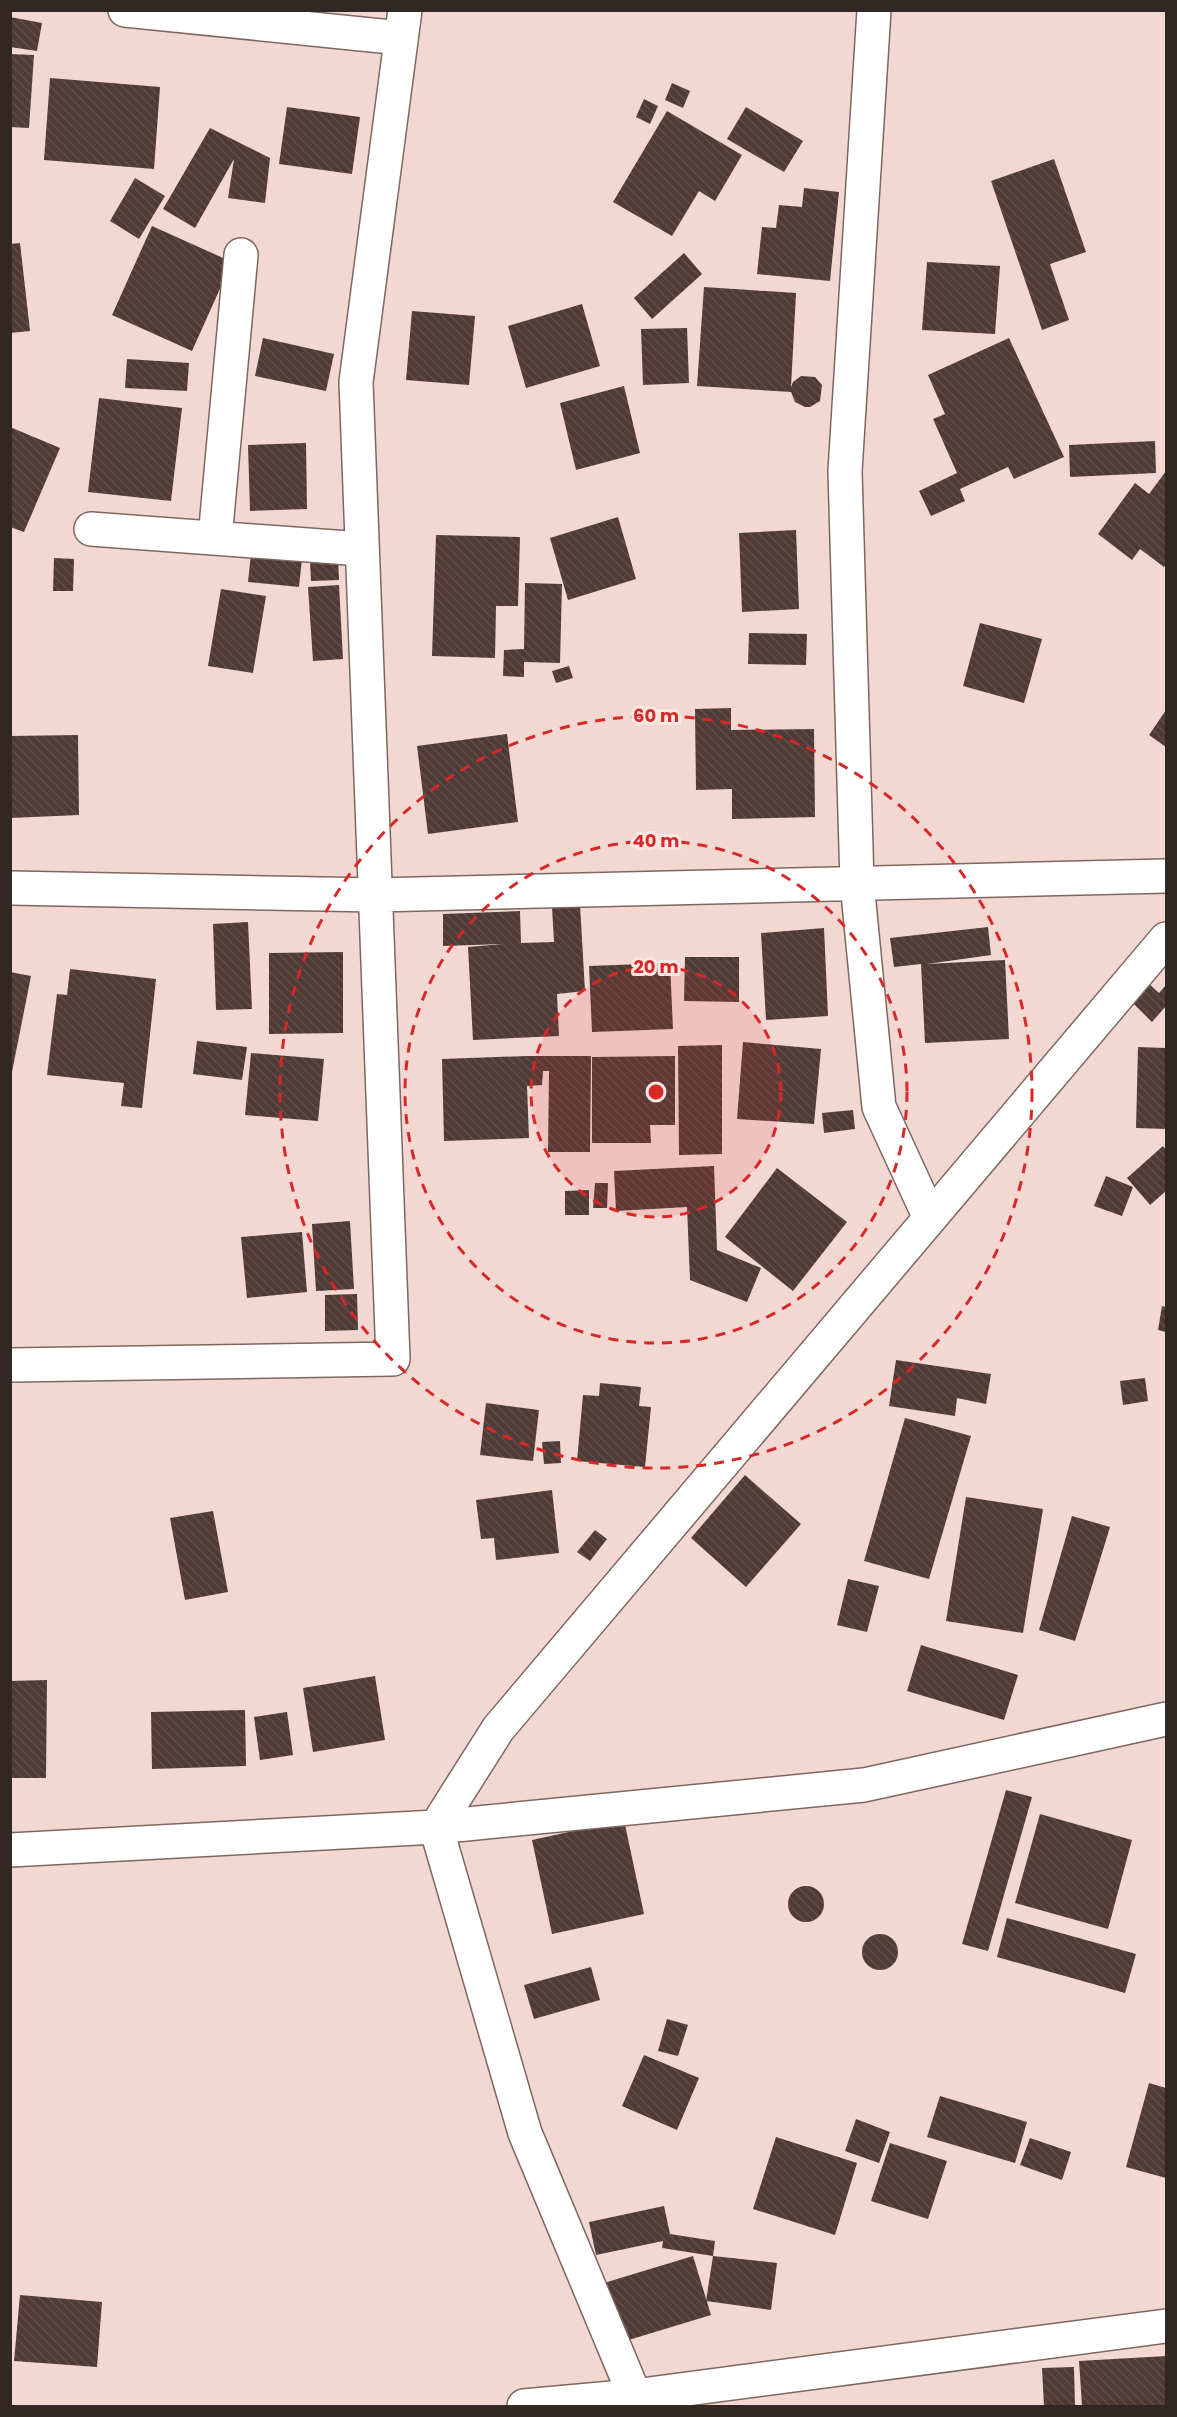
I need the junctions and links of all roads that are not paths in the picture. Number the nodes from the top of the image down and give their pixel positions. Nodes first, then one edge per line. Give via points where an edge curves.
1 (126, 10) edge
2 (874, 10) edge
3 (403, 24) edge
4 (241, 255) dead end
5 (91, 529) dead end
6 (215, 538) junction
7 (362, 549) junction
8 (1167, 876) edge
9 (857, 883) junction
10 (10, 888) edge
11 (376, 895) junction
12 (1167, 939) edge
13 (930, 1218) junction
14 (10, 1365) edge
15 (1167, 1719) edge
16 (436, 1827) junction
17 (10, 1850) edge
18 (1167, 2326) edge
19 (637, 2401) edge
20 (524, 2406) edge

1 - 3 street
2 - 9 street via 845,471
3 - 7 street via 356,382
4 - 6 street
5 - 6 street
6 - 7 street
7 - 11 street
8 - 9 street
9 - 11 street
9 - 13 street via 879,1107
10 - 11 street
11 - 14 street via 393,1359
12 - 13 street
13 - 16 street via 498,1729
15 - 16 street via 864,1785
16 - 17 street
16 - 19 street via 525,2133
18 - 19 street
19 - 20 street

